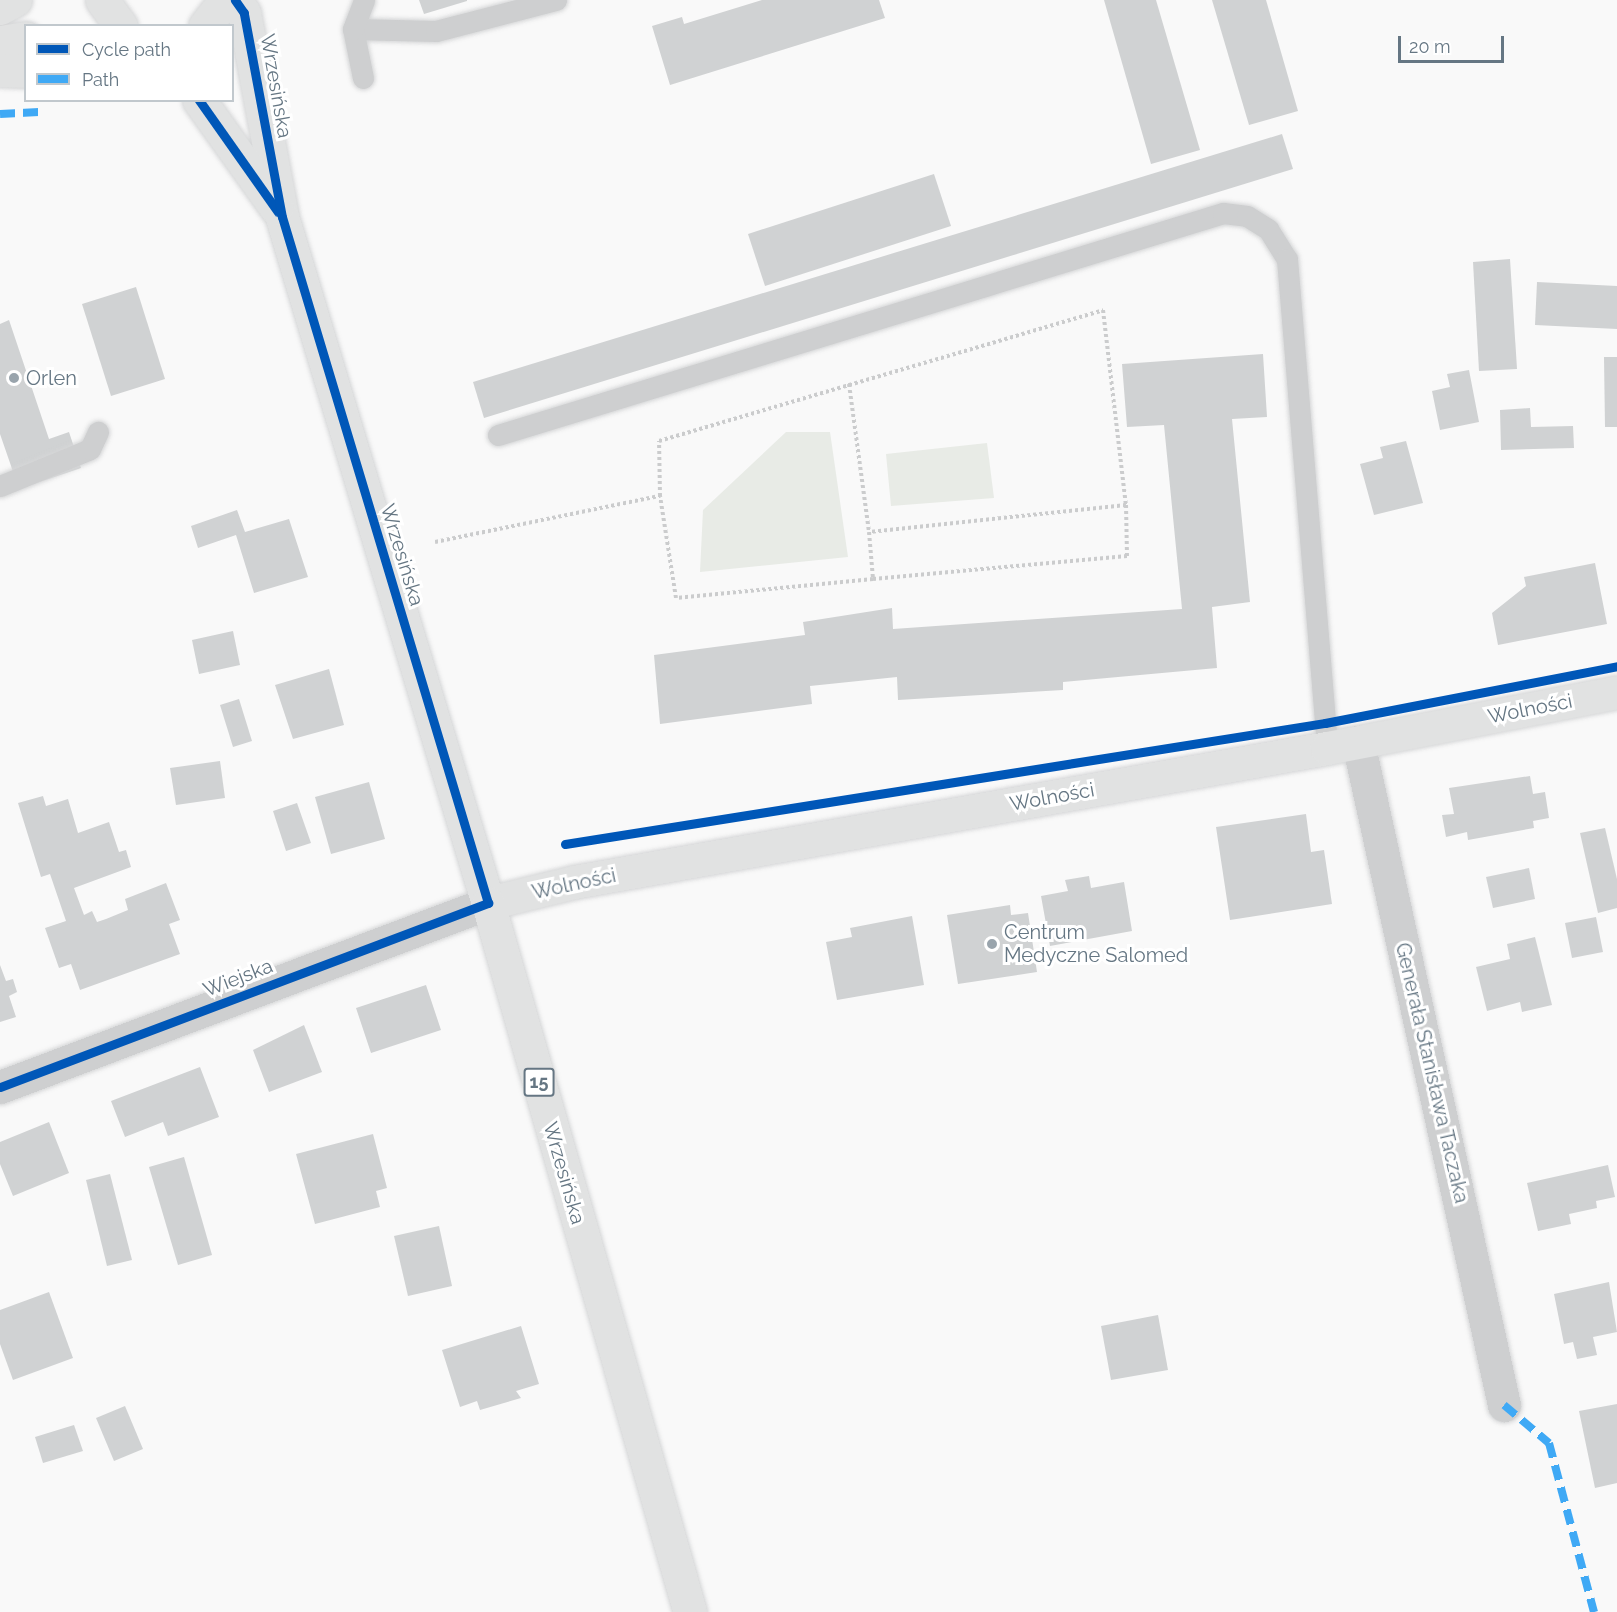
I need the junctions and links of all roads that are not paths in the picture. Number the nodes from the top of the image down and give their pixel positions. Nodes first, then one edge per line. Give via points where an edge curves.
1 (15, 0) edge
2 (225, 0) edge
3 (235, 0) edge
4 (364, 0) edge
5 (556, 0) edge
6 (0, 8) edge
7 (207, 24) edge
8 (353, 29) junction
9 (24, 38) edge
10 (0, 42) edge
11 (0, 70) edge
12 (24, 71) edge
13 (363, 78) dead end
14 (195, 103) edge
15 (282, 217) junction
16 (98, 432) dead end
17 (498, 435) dead end
18 (0, 486) edge
19 (1617, 692) edge
20 (1342, 745) junction
21 (488, 903) junction
22 (0, 1087) edge
23 (1504, 1405) dead end
24 (690, 1612) edge

1 - 6 main road
2 - 7 main road
3 - 15 main road, Wrzesińska / 15 via 244,13
4 - 8 lane
5 - 8 lane via 436,30
8 - 13 lane
9 - 10 main road
11 - 12 main road
14 - 15 main road, Wrzesińska / 15
15 - 21 main road, Wrzesińska / 15
16 - 18 lane via 90,449
17 - 20 lane via 1223,213 1247,216 1268,229 1287,259
19 - 20 main road, Wolności
20 - 21 main road, Wolności via 574,882
20 - 23 street, Generała Stanisława Taczaka
21 - 22 street, Wiejska
21 - 24 main road, Wrzesińska / 15

